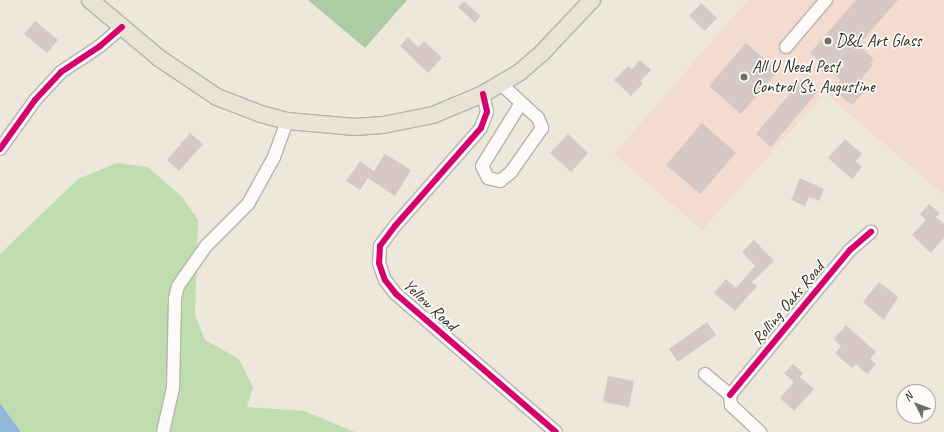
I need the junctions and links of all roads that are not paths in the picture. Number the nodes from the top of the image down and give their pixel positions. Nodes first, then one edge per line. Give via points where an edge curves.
1 (90, 0) edge
2 (592, 0) edge
3 (826, 0) edge
4 (122, 27) junction
5 (786, 47) dead end
6 (501, 84) junction
7 (483, 94) junction
8 (521, 103) junction
9 (287, 121) junction
10 (0, 149) edge
11 (871, 232) dead end
12 (705, 374) dead end
13 (730, 395) junction
14 (163, 432) edge
15 (556, 432) edge
16 (760, 432) edge

1 - 4 main road
2 - 6 main road via 542,53
3 - 5 street
4 - 9 main road via 190,81 217,97
4 - 10 street via 100,46 61,72 35,100
6 - 7 main road
6 - 8 street
7 - 9 main road via 433,115 382,125 328,127
7 - 15 street, Yellow Road via 487,112 481,128 395,226 380,246 379,263 385,280 396,294 475,365
8 - 8 street via 538,118 542,128 511,172 500,181 488,178 482,166
9 - 14 street via 274,157 248,204 206,246 178,286 175,298 173,388
11 - 13 street, Rolling Oaks Road via 850,250
12 - 13 street
13 - 16 street via 731,405

